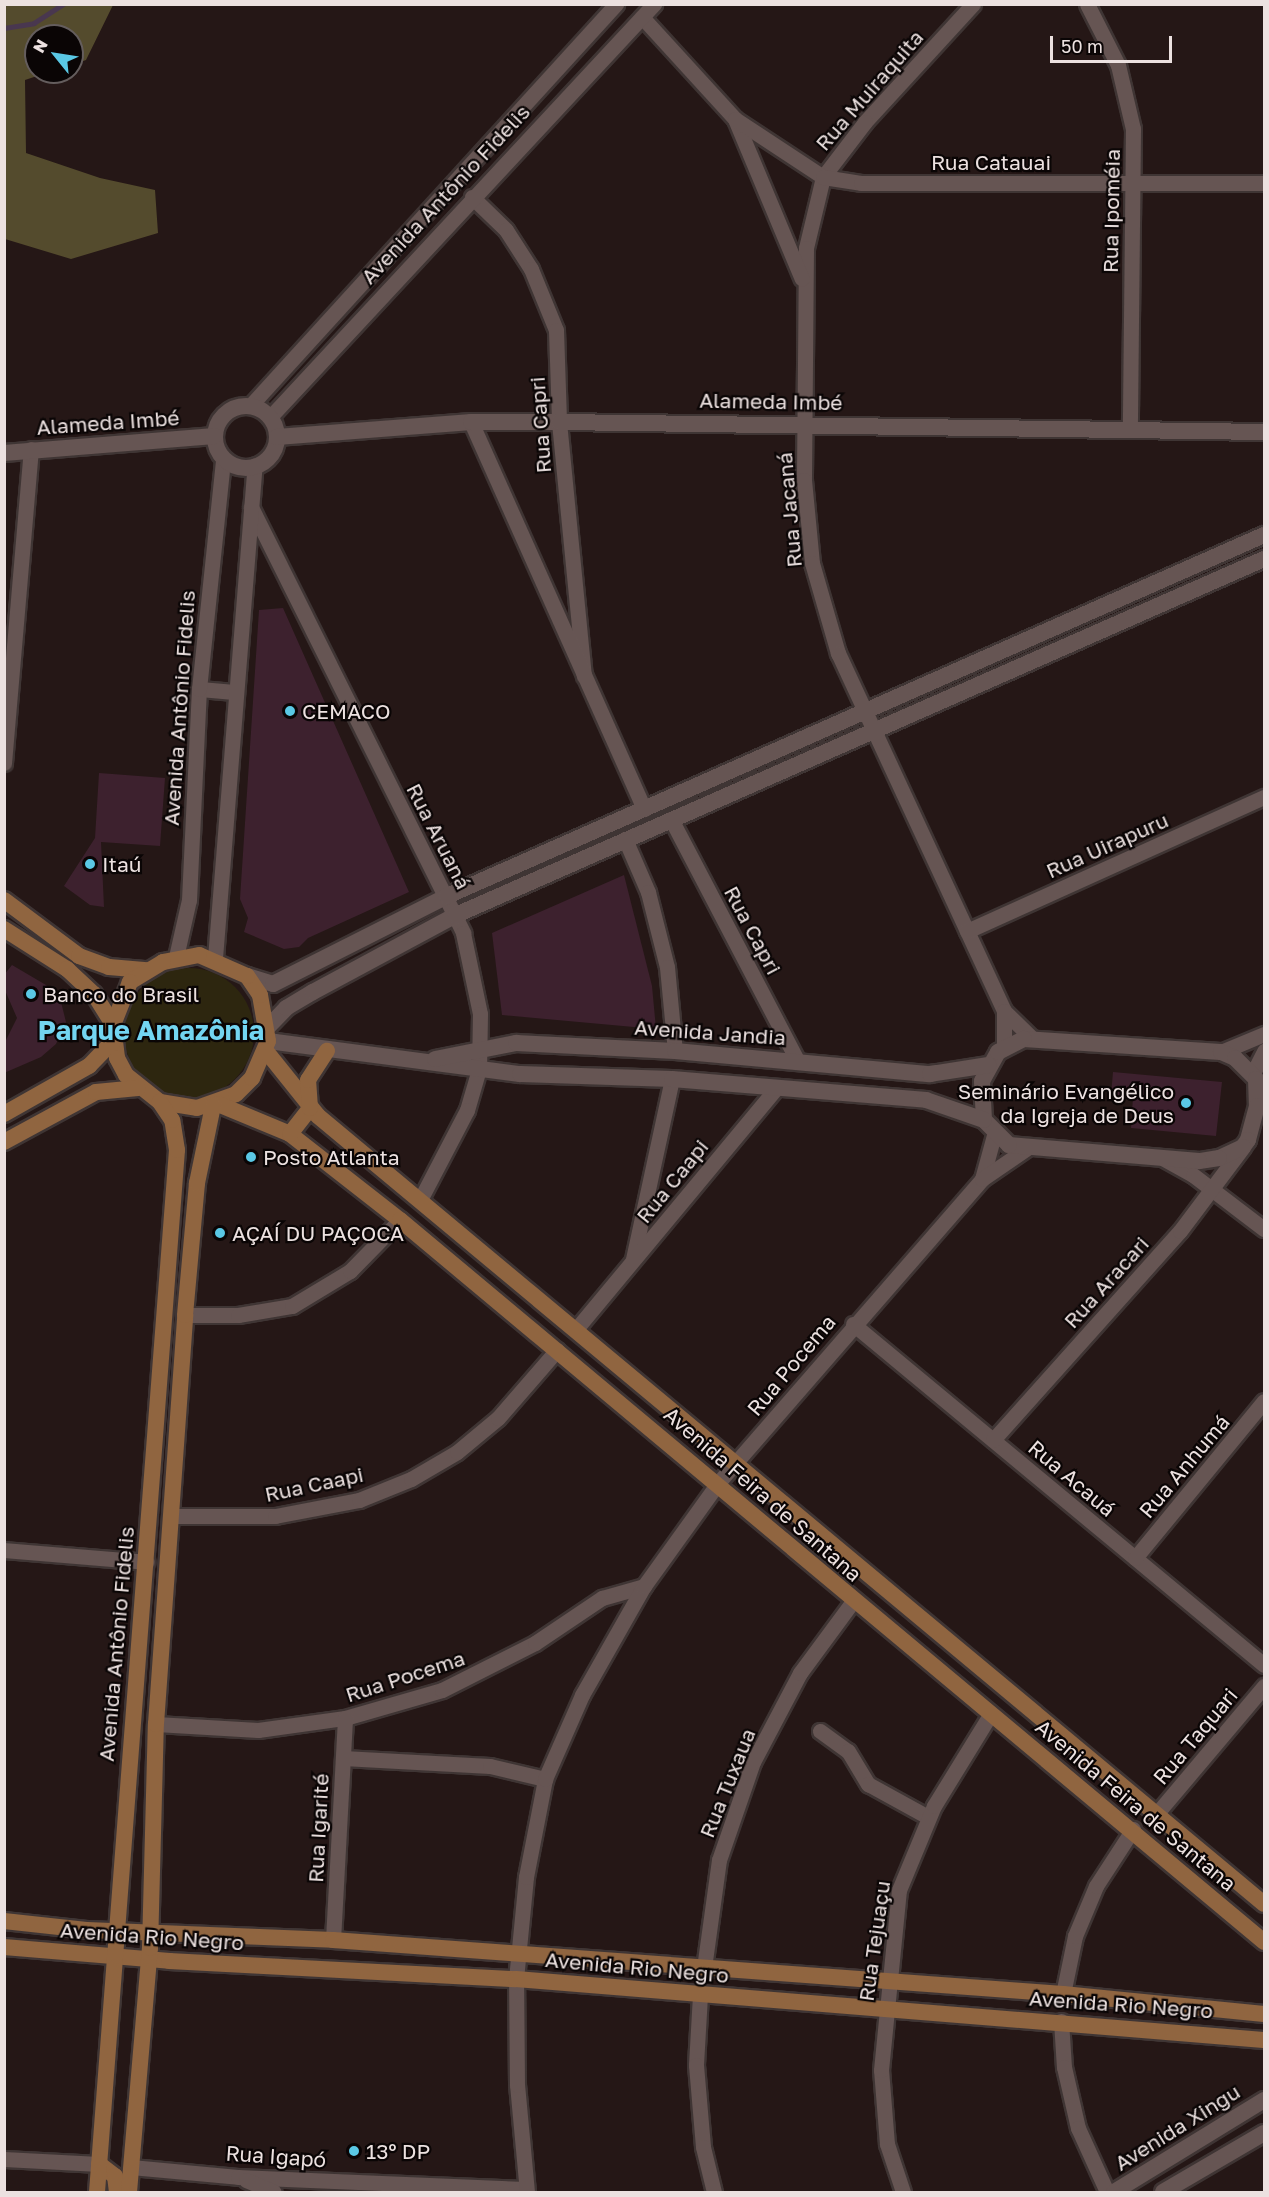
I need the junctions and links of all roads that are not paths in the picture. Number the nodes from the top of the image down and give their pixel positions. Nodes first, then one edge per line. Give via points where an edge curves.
1 (616, 4) edge
2 (654, 4) edge
3 (973, 4) edge
4 (1087, 4) edge
5 (642, 17) junction
6 (735, 119) junction
7 (823, 177) junction
8 (1264, 183) edge
9 (1133, 184) junction
10 (472, 197) junction
11 (805, 285) junction
12 (249, 406) junction
13 (271, 416) junction
14 (471, 422) junction
15 (559, 422) junction
16 (805, 424) junction
17 (1130, 427) junction
18 (1264, 432) edge
19 (214, 436) junction
20 (277, 437) junction
21 (32, 449) junction
22 (4, 453) edge
23 (223, 460) junction
24 (255, 466) junction
25 (251, 507) junction
26 (1264, 535) edge
27 (1264, 558) edge
28 (584, 676) junction
29 (199, 689) junction
30 (235, 692) junction
31 (864, 710) junction
32 (873, 728) junction
33 (4, 763) edge
34 (1264, 797) edge
35 (644, 809) junction
36 (671, 819) junction
37 (626, 839) junction
38 (447, 896) junction
39 (4, 900) edge
40 (456, 915) junction
41 (4, 929) edge
42 (967, 931) junction
43 (176, 957) junction
44 (215, 958) junction
45 (317, 963) junction
46 (147, 970) junction
47 (247, 976) junction
48 (330, 983) junction
49 (1004, 1011) junction
50 (113, 1033) junction
51 (1264, 1034) edge
52 (1033, 1039) junction
53 (267, 1040) junction
54 (482, 1047) junction
55 (1004, 1047) junction
56 (327, 1051) junction
57 (675, 1051) junction
58 (1264, 1051) edge
59 (1221, 1052) junction
60 (797, 1060) junction
61 (429, 1061) junction
62 (988, 1065) junction
63 (478, 1069) junction
64 (672, 1079) junction
65 (1258, 1079) edge
66 (138, 1088) junction
67 (776, 1088) junction
68 (160, 1102) junction
69 (215, 1105) junction
70 (310, 1108) junction
71 (4, 1114) edge
72 (984, 1120) junction
73 (290, 1134) junction
74 (994, 1135) junction
75 (1252, 1141) edge
76 (4, 1142) edge
77 (1026, 1149) junction
78 (1164, 1159) junction
79 (982, 1179) junction
80 (1214, 1190) junction
81 (421, 1198) junction
82 (400, 1220) junction
83 (1264, 1229) edge
84 (633, 1262) junction
85 (185, 1315) junction
86 (853, 1324) junction
87 (577, 1328) junction
88 (557, 1350) junction
89 (1264, 1401) edge
90 (993, 1440) junction
91 (737, 1461) junction
92 (718, 1484) junction
93 (171, 1516) junction
94 (4, 1551) edge
95 (1135, 1558) junction
96 (146, 1562) junction
97 (644, 1586) junction
98 (853, 1601) junction
99 (1264, 1665) edge
100 (1264, 1686) edge
101 (990, 1715) junction
102 (345, 1718) junction
103 (156, 1724) junction
104 (820, 1731) dead end
105 (343, 1758) junction
106 (545, 1779) junction
107 (1158, 1812) junction
108 (928, 1817) junction
109 (1133, 1829) junction
110 (1264, 1904) edge
111 (4, 1921) edge
112 (116, 1931) junction
113 (151, 1932) junction
114 (333, 1940) junction
115 (1264, 1942) edge
116 (4, 1947) edge
117 (518, 1955) junction
118 (114, 1956) junction
119 (149, 1959) junction
120 (704, 1968) junction
121 (516, 1979) junction
122 (888, 1983) junction
123 (1063, 1994) junction
124 (700, 1995) junction
125 (885, 2009) junction
126 (1264, 2014) edge
127 (1061, 2021) junction
128 (1264, 2040) edge
129 (1264, 2100) edge
130 (1264, 2133) edge
131 (4, 2158) edge
132 (99, 2164) junction
133 (131, 2167) junction
134 (238, 2177) junction
135 (527, 2191) edge
136 (97, 2193) edge
137 (117, 2193) edge
138 (129, 2193) edge
139 (274, 2193) edge
140 (714, 2193) edge
141 (903, 2193) edge
142 (1107, 2193) edge
143 (1114, 2193) edge
144 (1163, 2193) edge

1 - 12 street, Avenida Antônio Fidelis
2 - 5 street, Avenida Antônio Fidelis
3 - 7 street, Rua Muiraquita via 865,122
4 - 9 street, Rua Ipoméia via 1118,65 1133,129
5 - 6 street, Rua Jacaná
5 - 10 street, Avenida Antônio Fidelis
6 - 7 street, Rua Catauai
6 - 11 street, Rua Jacaná
7 - 9 street, Rua Catauai via 861,183
7 - 11 street, Rua Muiraquita via 806,248
8 - 9 street, Rua Catauai
9 - 17 street, Rua Ipoméia
10 - 13 street, Avenida Antônio Fidelis
10 - 15 street, Rua Capri via 506,230 531,269 556,330
11 - 16 street, Rua Jacaná
12 - 13 street
12 - 19 street via 221,421
13 - 20 street
14 - 15 street, Alameda Imbé
14 - 20 street, Alameda Imbé
14 - 28 street, Rua Capri
15 - 16 street, Alameda Imbé
15 - 28 street, Rua Capri
16 - 17 street, Alameda Imbé
16 - 31 street, Rua Jacaná via 812,563 838,653
17 - 18 street, Alameda Imbé
19 - 21 street, Alameda Imbé
19 - 23 street
20 - 24 street via 272,454
21 - 22 street, Alameda Imbé
21 - 33 street
23 - 24 street via 236,467
23 - 29 street, Avenida Antônio Fidelis
24 - 25 street
25 - 30 street
25 - 38 street, Rua Aruaná
26 - 31 street
27 - 32 street
28 - 35 street, Rua Capri
29 - 30 street
29 - 43 street, Avenida Antônio Fidelis via 189,900
30 - 44 street
31 - 32 street, Rua Jacaná
31 - 35 street
32 - 36 street
32 - 42 street, Rua Jacaná
34 - 42 street, Rua Uirapuru
35 - 38 street
36 - 37 street
36 - 60 street, Rua Capri
37 - 40 street
37 - 57 street via 648,892 667,966
38 - 40 street, Rua Aruaná
38 - 45 street
39 - 46 main road via 79,956 109,967
40 - 48 street
40 - 54 street, Rua Aruaná via 480,1014
41 - 50 main road via 67,969 94,994
42 - 49 street, Rua Jacaná
43 - 44 main road
43 - 46 main road
44 - 47 main road
45 - 47 street via 273,984
45 - 48 street via 311,981
46 - 50 main road via 130,982
47 - 53 main road via 261,995
48 - 53 street via 286,1008
49 - 52 street, Rua Jacaná
49 - 55 street, Rua Jacaná
50 - 66 main road via 126,1075
50 - 71 main road via 89,1066
51 - 59 street
52 - 55 street
52 - 59 street
53 - 56 street, Avenida Jandia
53 - 69 main road via 252,1078
53 - 70 main road, Avenida Feira de Santana
54 - 57 street, Avenida Jandia via 516,1043
54 - 61 street, Avenida Jandia
54 - 63 street, Rua Aruaná
55 - 62 street
56 - 61 street, Avenida Jandia
56 - 70 main road via 308,1080
57 - 60 street, Avenida Jandia
58 - 65 street
59 - 65 street
60 - 62 street, Avenida Jandia via 930,1074
61 - 63 street, Avenida Jandia
62 - 72 street via 980,1101
63 - 64 street, Avenida Jandia
63 - 81 street, Rua Aruaná via 467,1110
64 - 67 street, Avenida Jandia
64 - 84 street
65 - 75 street
66 - 68 main road
66 - 76 main road via 96,1092
67 - 72 street, Avenida Jandia via 926,1100
67 - 84 street, Rua Caapi
68 - 69 main road via 178,1108
68 - 96 main road, Avenida Antônio Fidelis via 172,1120 177,1150
69 - 73 main road, Avenida Feira de Santana
69 - 85 main road, Avenida Antônio Fidelis via 197,1183
70 - 73 main road
70 - 81 main road, Avenida Feira de Santana
72 - 74 street
73 - 82 main road, Avenida Feira de Santana
74 - 77 street
74 - 79 street, Rua Pocema
75 - 78 street via 1219,1158
75 - 80 street, Rua Aracari
77 - 78 street
77 - 79 street, Rua Pocema
78 - 80 street
79 - 86 street, Rua Pocema
80 - 83 street
80 - 90 street, Rua Aracari
81 - 87 main road, Avenida Feira de Santana
82 - 85 street via 350,1271 292,1306 238,1315
82 - 88 main road, Avenida Feira de Santana
84 - 87 street, Rua Caapi
85 - 93 main road, Avenida Antônio Fidelis
86 - 90 street, Rua Acauá
86 - 91 street, Rua Pocema
87 - 91 main road, Avenida Feira de Santana
88 - 92 main road, Avenida Feira de Santana
88 - 93 street, Rua Caapi via 498,1418 457,1452 411,1479 359,1500 275,1516
89 - 95 street, Rua Anhumá
90 - 95 street, Rua Acauá
91 - 92 street, Rua Pocema
91 - 107 main road, Avenida Feira de Santana
92 - 97 street, Rua Pocema
92 - 98 main road, Avenida Feira de Santana
93 - 103 main road, Avenida Antônio Fidelis
94 - 96 street
95 - 99 street, Rua Acauá
96 - 112 main road, Avenida Antônio Fidelis
97 - 102 street, Rua Pocema via 624,1588 602,1598 534,1643 442,1690
97 - 106 street, Rua Pocema via 582,1695
98 - 101 main road, Avenida Feira de Santana
98 - 120 street, Rua Tuxaua via 800,1673 753,1762 719,1860
100 - 107 street, Rua Taquari
101 - 108 street, Rua Tejuaçu
101 - 109 main road, Avenida Feira de Santana
102 - 103 street, Rua Pocema via 258,1730
102 - 105 street, Rua Igarité
103 - 113 main road, Avenida Antônio Fidelis
104 - 108 street via 848,1751 868,1784
105 - 106 street via 490,1766
105 - 114 street, Rua Igarité
106 - 117 street, Rua Pocema via 526,1877
107 - 110 main road, Avenida Feira de Santana
108 - 122 street, Rua Tejuaçu via 899,1890
109 - 115 main road, Avenida Feira de Santana
109 - 123 street via 1096,1886 1075,1936
111 - 112 main road, Avenida Rio Negro
112 - 113 main road, Avenida Rio Negro
112 - 118 main road, Avenida Antônio Fidelis
113 - 114 main road, Avenida Rio Negro
113 - 119 main road, Avenida Antônio Fidelis
114 - 117 main road, Avenida Rio Negro
116 - 118 main road, Avenida Rio Negro
117 - 120 main road, Avenida Rio Negro
117 - 121 street, Rua Pocema
118 - 119 main road, Avenida Rio Negro
118 - 132 main road, Avenida Antônio Fidelis
119 - 121 main road, Avenida Rio Negro
119 - 133 main road, Avenida Antônio Fidelis
120 - 122 main road, Avenida Rio Negro
121 - 124 main road, Avenida Rio Negro
121 - 135 street, Rua Pocema via 517,2085
122 - 123 main road, Avenida Rio Negro
122 - 125 street, Rua Tejuaçu
123 - 126 main road, Avenida Rio Negro
124 - 125 main road, Avenida Rio Negro
124 - 140 street via 696,2065 703,2147
125 - 127 main road, Avenida Rio Negro
125 - 141 street, Rua Tejuaçu via 880,2070 887,2144
127 - 128 main road, Avenida Rio Negro
127 - 142 street via 1064,2067 1078,2128
129 - 143 street, Avenida Xingu
130 - 144 street
131 - 132 street
132 - 136 main road, Avenida Antônio Fidelis
132 - 137 main road via 115,2176
133 - 134 street, Rua Igapó
133 - 138 main road, Avenida Antônio Fidelis
134 - 135 street, Rua Igapó
134 - 139 street

